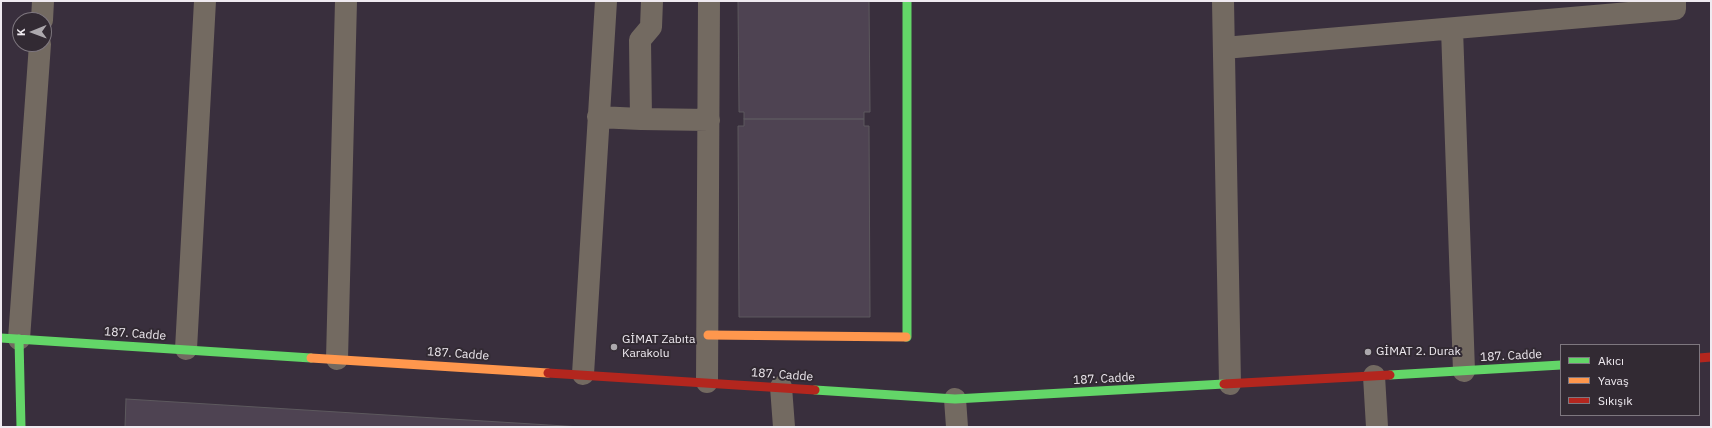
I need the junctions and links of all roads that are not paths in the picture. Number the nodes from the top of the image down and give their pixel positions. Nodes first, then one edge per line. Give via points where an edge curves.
1 (43, 1) edge
2 (205, 1) edge
3 (346, 1) edge
4 (606, 1) edge
5 (652, 1) edge
6 (709, 1) edge
7 (907, 1) edge
8 (1223, 1) edge
9 (1675, 1) edge
10 (42, 12) edge
11 (1452, 29) junction
12 (1224, 48) junction
13 (39, 52) edge
14 (598, 117) junction
15 (641, 119) junction
16 (709, 120) junction
17 (708, 335) junction
18 (10, 338) edge
19 (186, 349) junction
20 (1711, 357) edge
21 (1700, 358) edge
22 (337, 359) junction
23 (1560, 365) edge
24 (1464, 371) junction
25 (583, 374) junction
26 (1374, 376) junction
27 (708, 382) junction
28 (1230, 384) junction
29 (781, 387) junction
30 (955, 399) junction
31 (21, 427) edge
32 (784, 427) edge
33 (957, 427) edge
34 (1377, 427) edge

1 - 10 street
2 - 19 street
3 - 22 street
4 - 14 street
5 - 15 street via 651,27 640,40
6 - 16 street
7 - 17 main road via 907,338
8 - 12 street
9 - 11 street via 1675,9
11 - 12 street
11 - 24 street
12 - 28 street
13 - 18 street
14 - 15 street
14 - 25 street
15 - 16 street
16 - 17 street
17 - 27 street
18 - 19 main road, 187. Cadde
18 - 31 main road
19 - 22 main road, 187. Cadde
20 - 21 main road
22 - 25 main road, 187. Cadde
23 - 24 main road, 187. Cadde
24 - 26 main road, 187. Cadde
25 - 27 main road, 187. Cadde
26 - 28 main road, 187. Cadde
26 - 34 street
27 - 29 main road, 187. Cadde
28 - 30 main road, 187. Cadde
29 - 30 main road, 187. Cadde
29 - 32 street
30 - 33 street

